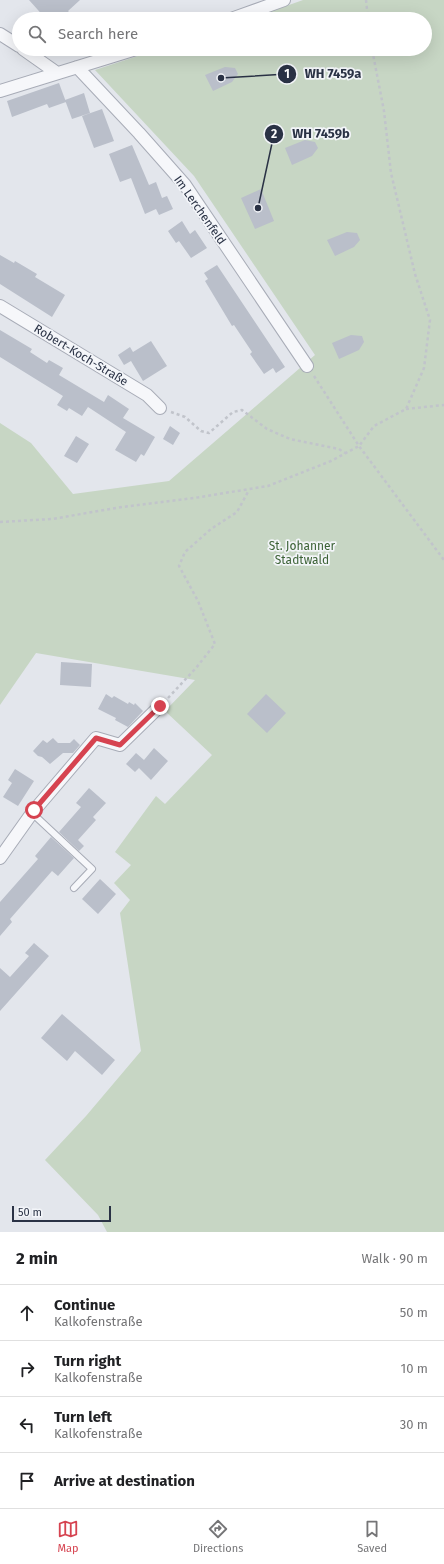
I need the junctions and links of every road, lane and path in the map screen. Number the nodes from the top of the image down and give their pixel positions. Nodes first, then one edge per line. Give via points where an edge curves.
1 (284, 0) edge
2 (366, 0) edge
3 (251, 12) edge
4 (367, 12) edge
5 (0, 34) edge
6 (12, 42) edge
7 (33, 56) edge
8 (113, 56) edge
9 (373, 56) edge
10 (77, 67) junction
11 (57, 73) junction
12 (0, 91) edge
13 (0, 306) edge
14 (307, 366) joint
15 (444, 405) edge
16 (160, 408) joint
17 (406, 409) junction
18 (359, 446) junction
19 (346, 453) junction
20 (249, 489) junction
21 (0, 522) edge
22 (444, 560) edge
23 (160, 706) joint
24 (32, 813) junction
25 (0, 858) edge
26 (74, 888) dead end

1 - 3 street
2 - 4 path
5 - 6 street
7 - 11 street
8 - 10 street
9 - 17 path via 384,111 391,173 415,274 430,320 424,368
10 - 11 street
10 - 14 street, Im Lerchenfeld via 185,185
11 - 12 street
13 - 16 street, Robert-Koch-Straße via 147,395
14 - 18 path
15 - 17 path
16 - 19 path via 185,416 201,431 209,433 233,412 242,410 266,429 290,439 339,449
17 - 18 path via 374,426
18 - 19 path
18 - 22 path
19 - 20 path via 268,486
20 - 21 path via 52,519
20 - 23 path via 237,512 211,529 185,552 179,566 198,601 215,644
23 - 24 street via 120,745 96,738
24 - 25 street
24 - 26 lane via 92,869

